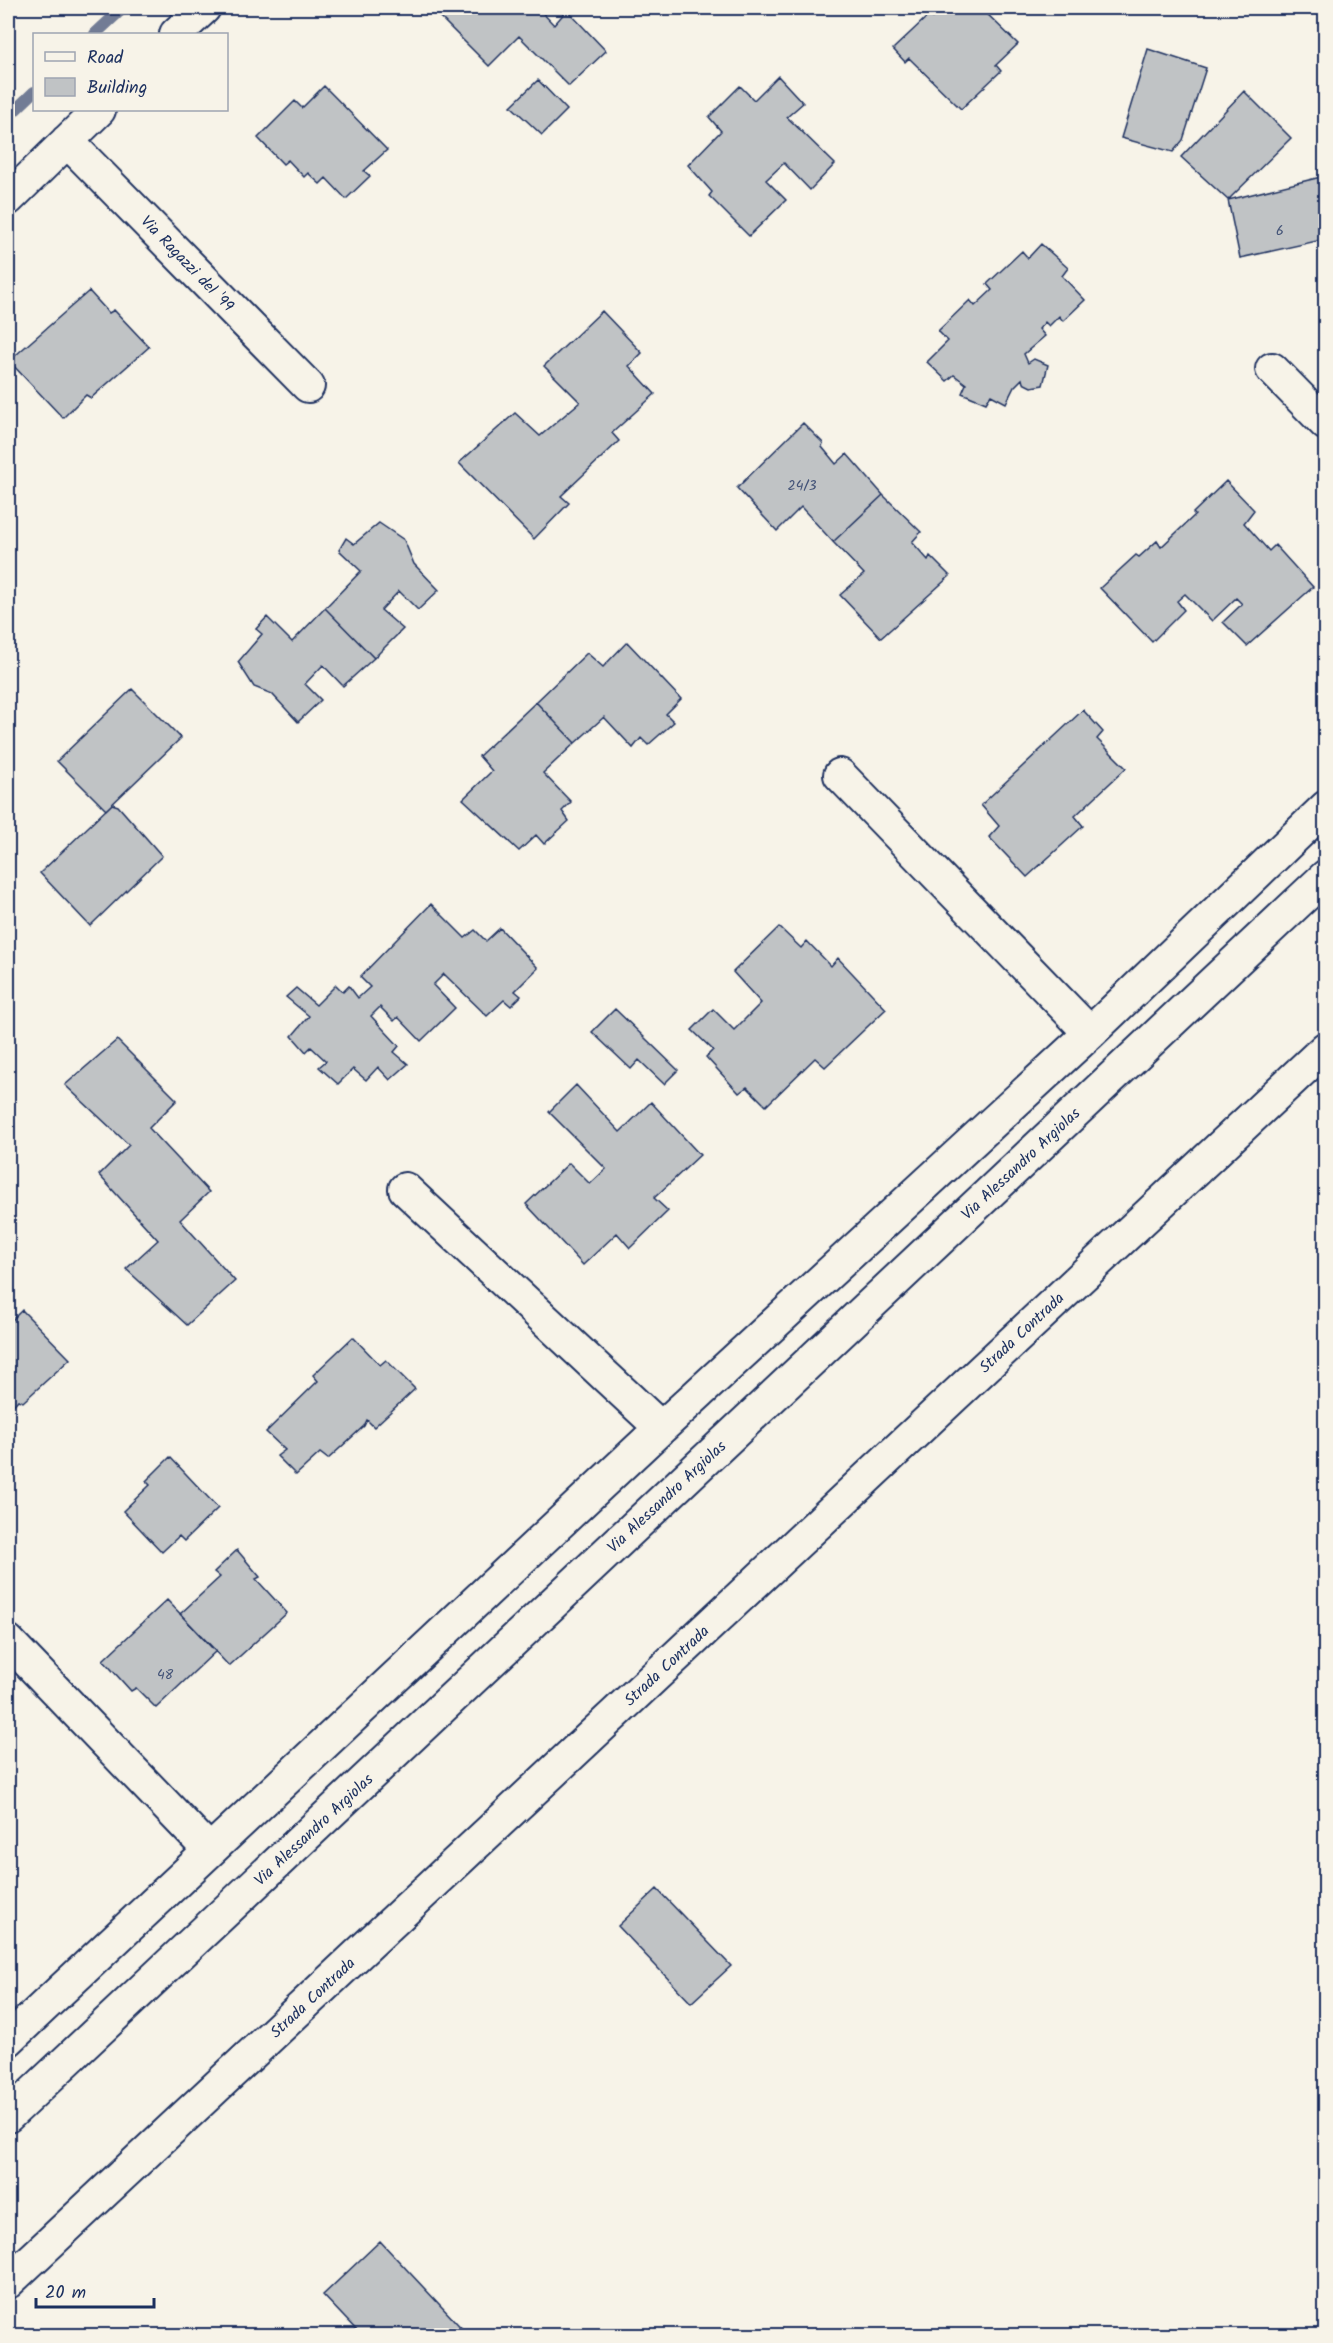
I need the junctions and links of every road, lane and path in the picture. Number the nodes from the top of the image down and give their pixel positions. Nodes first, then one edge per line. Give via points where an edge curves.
1 (204, 8) edge
2 (177, 33) edge
3 (98, 111) edge
4 (67, 141) junction
5 (8, 199) edge
6 (1272, 369) dead end
7 (308, 386) dead end
8 (1326, 424) edge
9 (840, 775) dead end
10 (1326, 807) edge
11 (1326, 876) edge
12 (1090, 1033) junction
13 (1326, 1048) edge
14 (405, 1189) dead end
15 (661, 1428) junction
16 (8, 1641) edge
17 (209, 1850) junction
18 (8, 2040) edge
19 (8, 2116) edge
20 (8, 2282) edge

1 - 2 street
3 - 4 street
4 - 5 street
4 - 7 street, Via Ragazzi del '99
6 - 8 street
9 - 12 street
10 - 12 street
11 - 19 street, Via Alessandro Argiolas
12 - 15 street
13 - 20 street, Strada Contrada
14 - 15 street
15 - 17 street
16 - 17 street
17 - 18 street

